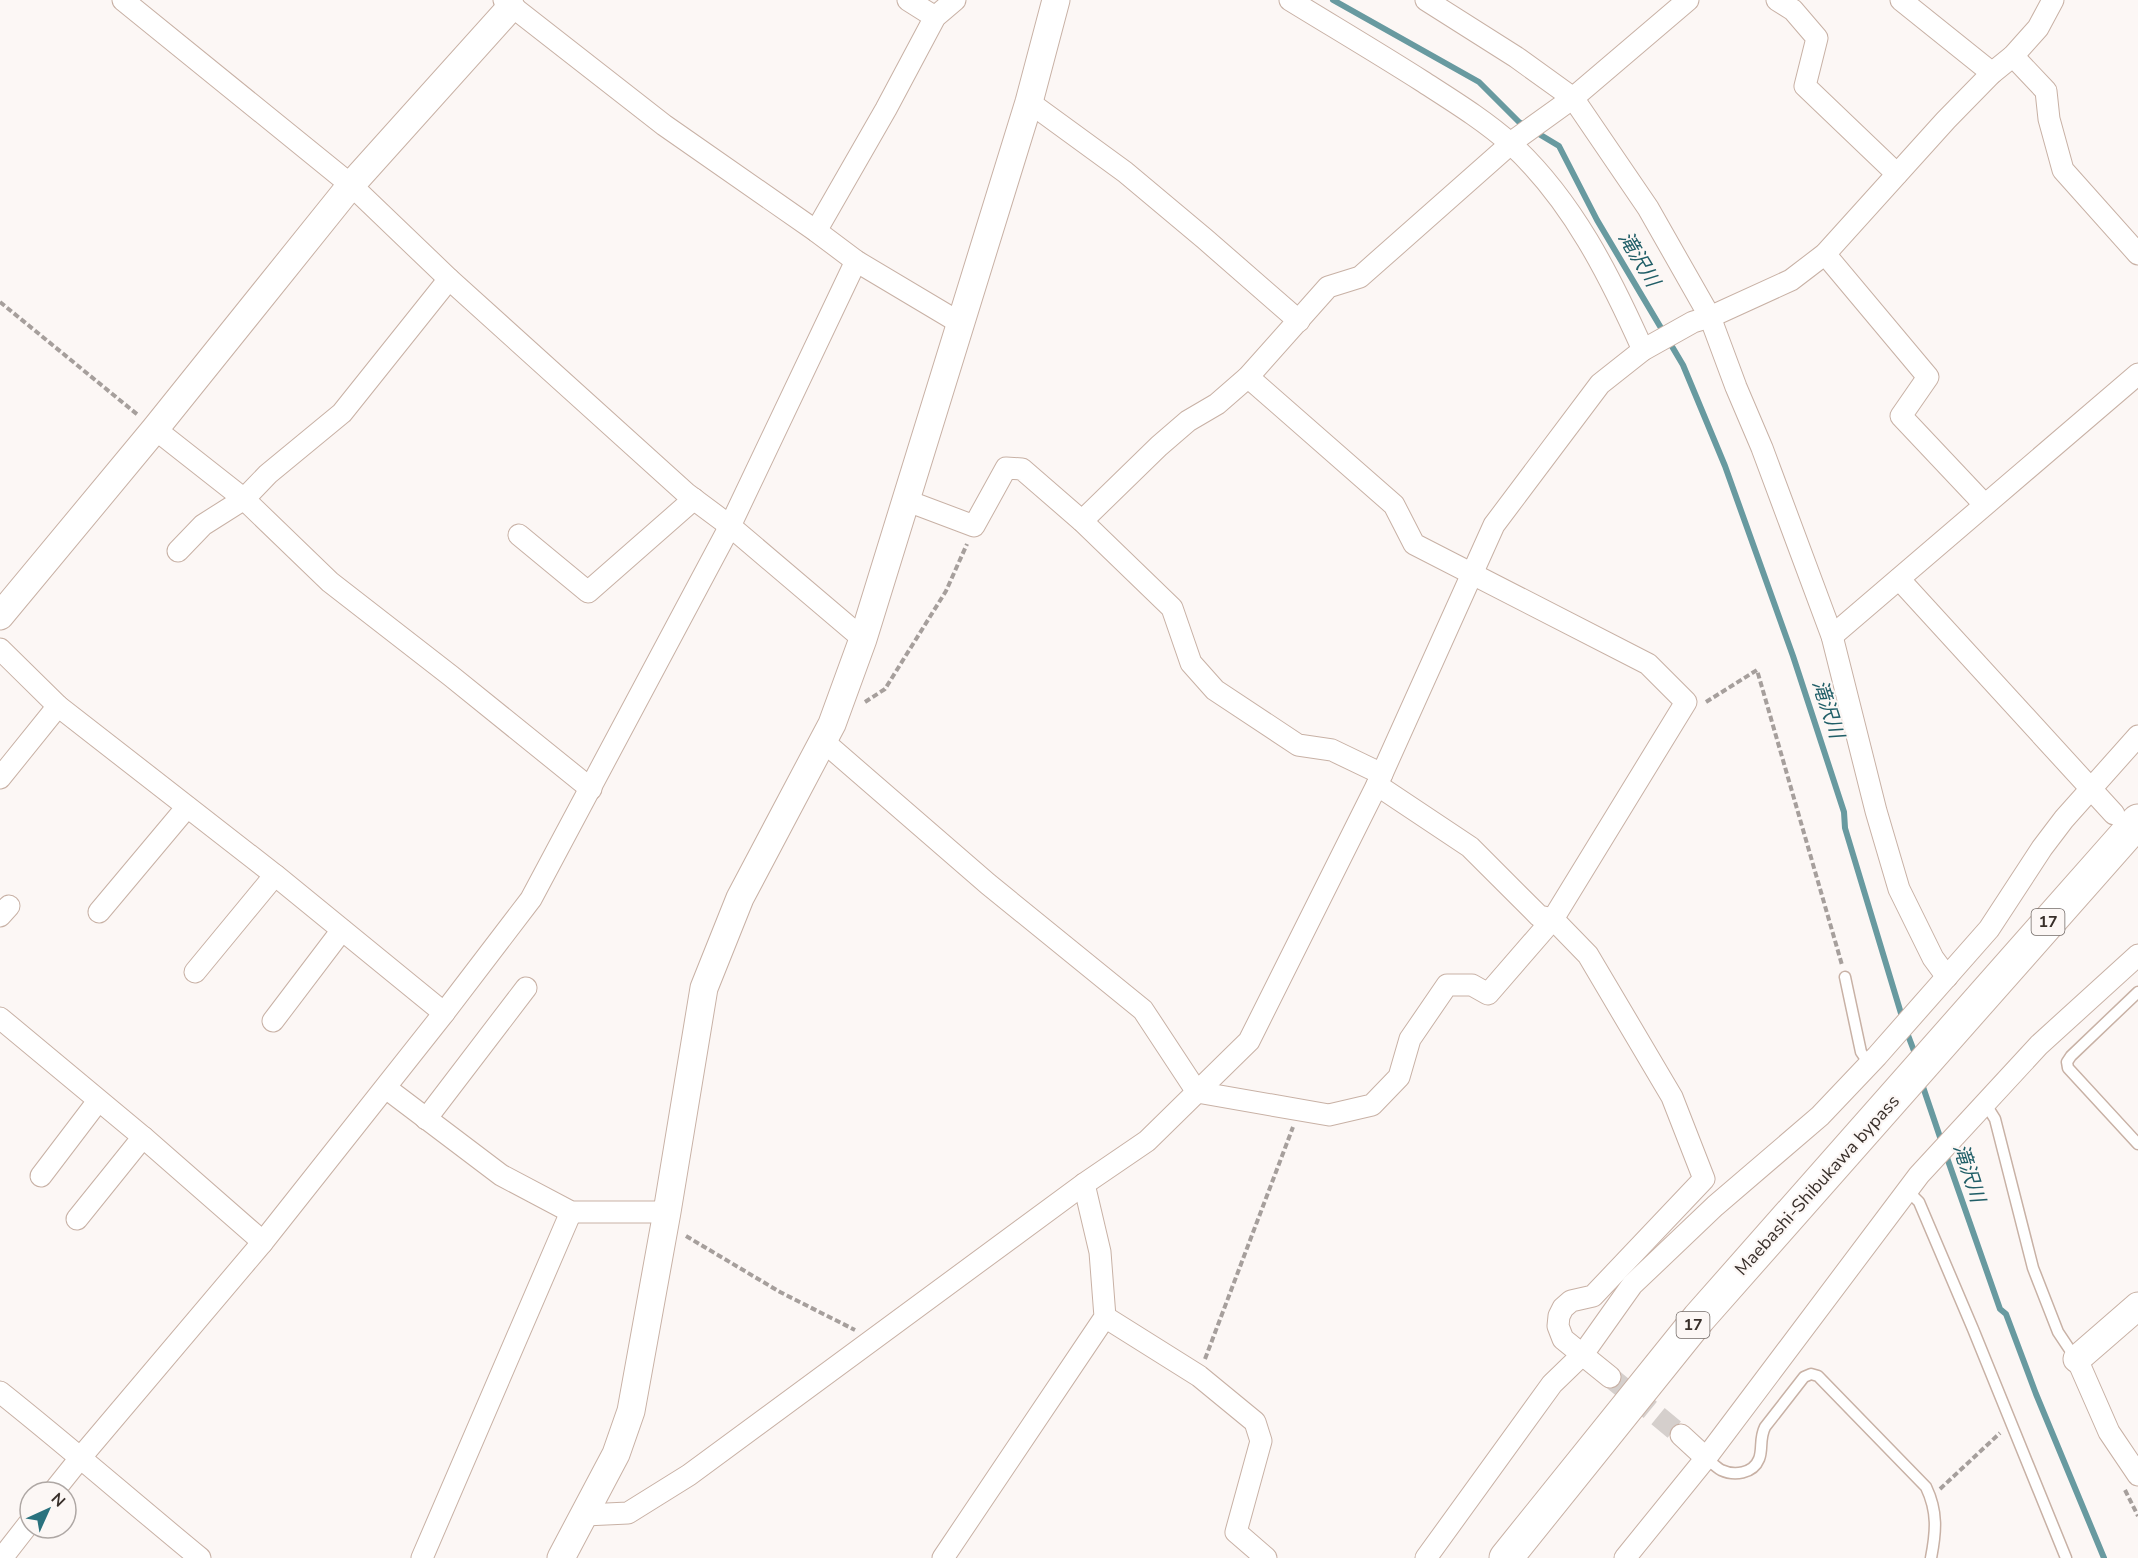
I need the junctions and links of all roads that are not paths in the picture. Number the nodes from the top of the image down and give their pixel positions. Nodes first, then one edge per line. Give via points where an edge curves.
1 (123, 0) edge
2 (908, 0) edge
3 (955, 0) edge
4 (1056, 0) edge
5 (1290, 0) edge
6 (1426, 0) edge
7 (1688, 0) edge
8 (1777, 0) edge
9 (1901, 0) edge
10 (2053, 0) edge
11 (508, 3) edge
12 (935, 17) junction
13 (2013, 56) junction
14 (1992, 73) junction
15 (1573, 98) junction
16 (1029, 102) junction
17 (1514, 142) junction
18 (1897, 174) junction
19 (351, 185) junction
20 (816, 231) junction
21 (1825, 254) junction
22 (2138, 254) edge
23 (856, 261) junction
24 (449, 279) junction
25 (1702, 319) junction
26 (1299, 321) junction
27 (960, 322) junction
28 (1648, 348) junction
29 (2138, 374) edge
30 (1248, 377) junction
31 (155, 429) junction
32 (244, 499) junction
33 (694, 499) junction
34 (905, 500) junction
35 (1984, 504) junction
36 (1082, 521) junction
37 (730, 526) junction
38 (519, 535) dead end
39 (178, 551) dead end
40 (1472, 575) junction
41 (1899, 579) junction
42 (0, 616) edge
43 (1832, 636) junction
44 (863, 639) junction
45 (0, 650) edge
46 (58, 706) junction
47 (827, 732) junction
48 (2138, 736) edge
49 (0, 778) edge
50 (1379, 780) junction
51 (591, 789) junction
52 (2090, 789) junction
53 (188, 807) junction
54 (2126, 817) edge
55 (275, 875) junction
56 (99, 912) dead end
57 (1553, 918) junction
58 (342, 930) junction
59 (2138, 955) edge
60 (195, 972) dead end
61 (1845, 976) road end
62 (1947, 977) junction
63 (526, 988) dead end
64 (2138, 992) edge
65 (444, 1013) junction
66 (0, 1018) edge
67 (273, 1021) dead end
68 (1873, 1060) junction
69 (386, 1088) junction
70 (1197, 1092) junction
71 (98, 1101) junction
72 (1979, 1109) junction
73 (426, 1119) junction
74 (144, 1137) junction
75 (2138, 1144) edge
76 (41, 1176) dead end
77 (1913, 1183) junction
78 (1084, 1184) junction
79 (571, 1212) junction
80 (666, 1218) junction
81 (77, 1219) dead end
82 (262, 1243) junction
83 (2138, 1306) edge
84 (1105, 1317) junction
85 (1583, 1354) junction
86 (2076, 1359) junction
87 (1610, 1377) tunnel mouth
88 (0, 1392) edge
89 (1681, 1435) tunnel mouth
90 (81, 1457) junction
91 (1706, 1458) junction
92 (2138, 1475) edge
93 (63, 1480) edge
94 (585, 1515) junction
95 (18, 1537) edge
96 (2, 1558) edge
97 (200, 1558) edge
98 (422, 1558) edge
99 (561, 1558) edge
100 (943, 1558) edge
101 (1266, 1558) edge
102 (1426, 1558) edge
103 (1506, 1558) edge
104 (1625, 1558) edge
105 (1931, 1558) edge
106 (2066, 1558) edge

1 - 19 street
2 - 12 street
3 - 12 street
4 - 16 street
5 - 17 street
6 - 15 street
7 - 15 street
8 - 18 street via 1794,10 1817,38 1804,86
9 - 14 street
10 - 13 street via 2038,28
11 - 19 street
11 - 20 street via 664,125
12 - 20 street
13 - 14 street
13 - 22 street via 2046,91 2062,170
14 - 18 street
15 - 17 street
15 - 25 street via 1648,208
16 - 26 street via 1125,172
16 - 27 street
17 - 26 street via 1360,277 1328,287
17 - 28 street via 1575,221
18 - 21 street
19 - 24 street
19 - 31 street
20 - 23 street
21 - 25 street via 1791,280
21 - 35 street via 1928,377 1901,416
23 - 27 street
23 - 37 street
24 - 32 street via 342,413
24 - 33 street
25 - 28 street
25 - 43 street via 1762,448
26 - 30 street
27 - 34 street
28 - 40 street via 1600,384 1494,525
29 - 35 street
30 - 36 street via 1159,446
30 - 40 street via 1394,505 1414,544
31 - 32 street
31 - 42 street
32 - 39 street via 203,525
32 - 51 street via 330,582
33 - 37 street
33 - 38 street via 588,592
34 - 36 street via 974,526 1006,468 1022,469
34 - 44 street
35 - 41 street
36 - 50 street via 1172,608 1191,663 1215,690 1299,745 1332,750
37 - 44 street
37 - 51 street
40 - 50 street
40 - 57 street via 1648,664 1686,702
41 - 43 street
41 - 52 street
43 - 62 street via 1899,889 1933,958
44 - 47 street
45 - 46 street
46 - 49 street
46 - 53 street
47 - 70 street via 988,884 1143,1010
47 - 80 street via 740,898 704,988
48 - 52 street
50 - 57 street via 1470,846 1539,916
50 - 70 street via 1249,1041
51 - 65 street via 531,900
52 - 54 street
52 - 62 street via 2042,848 1989,929
53 - 55 street
53 - 56 street
54 - 103 highway, Maebashi-Shibukawa bypass / 17 via 1892,1101 1699,1318
55 - 58 street
55 - 60 street
57 - 70 street via 1488,994 1472,985 1447,985 1410,1039 1399,1077 1372,1104 1329,1115
57 - 85 street via 1588,955 1671,1097 1704,1179 1593,1296 1571,1301 1563,1308 1558,1326 1563,1339
58 - 65 street
58 - 67 street
59 - 72 street via 2039,1046
61 - 68 lane via 1861,1052
62 - 68 street
63 - 73 street
64 - 75 lane via 2067,1062 2068,1068
65 - 69 street
66 - 71 street
68 - 85 street via 1820,1116 1715,1206 1632,1285
69 - 73 street
69 - 82 street
70 - 78 street via 1147,1141
71 - 74 street
71 - 76 street
72 - 77 street
72 - 86 lane via 1995,1119 2033,1268 2058,1332
73 - 79 street via 501,1175
74 - 81 street
74 - 82 street
77 - 91 street
77 - 106 lane
78 - 84 street via 1100,1252
78 - 94 street via 689,1475 628,1513
79 - 80 street
79 - 98 street
80 - 94 street via 631,1411 616,1454
82 - 90 street
83 - 86 street
84 - 100 street
84 - 101 street via 1199,1376 1255,1422 1261,1441 1236,1532
85 - 87 street
85 - 102 street via 1552,1384
86 - 92 street via 2109,1432
88 - 90 street
89 - 91 street
90 - 93 street
90 - 97 street
91 - 104 street
91 - 105 lane via 1732,1473 1744,1473 1754,1467 1765,1427 1804,1377 1818,1376 1926,1487 1936,1531
94 - 99 street
95 - 96 street

